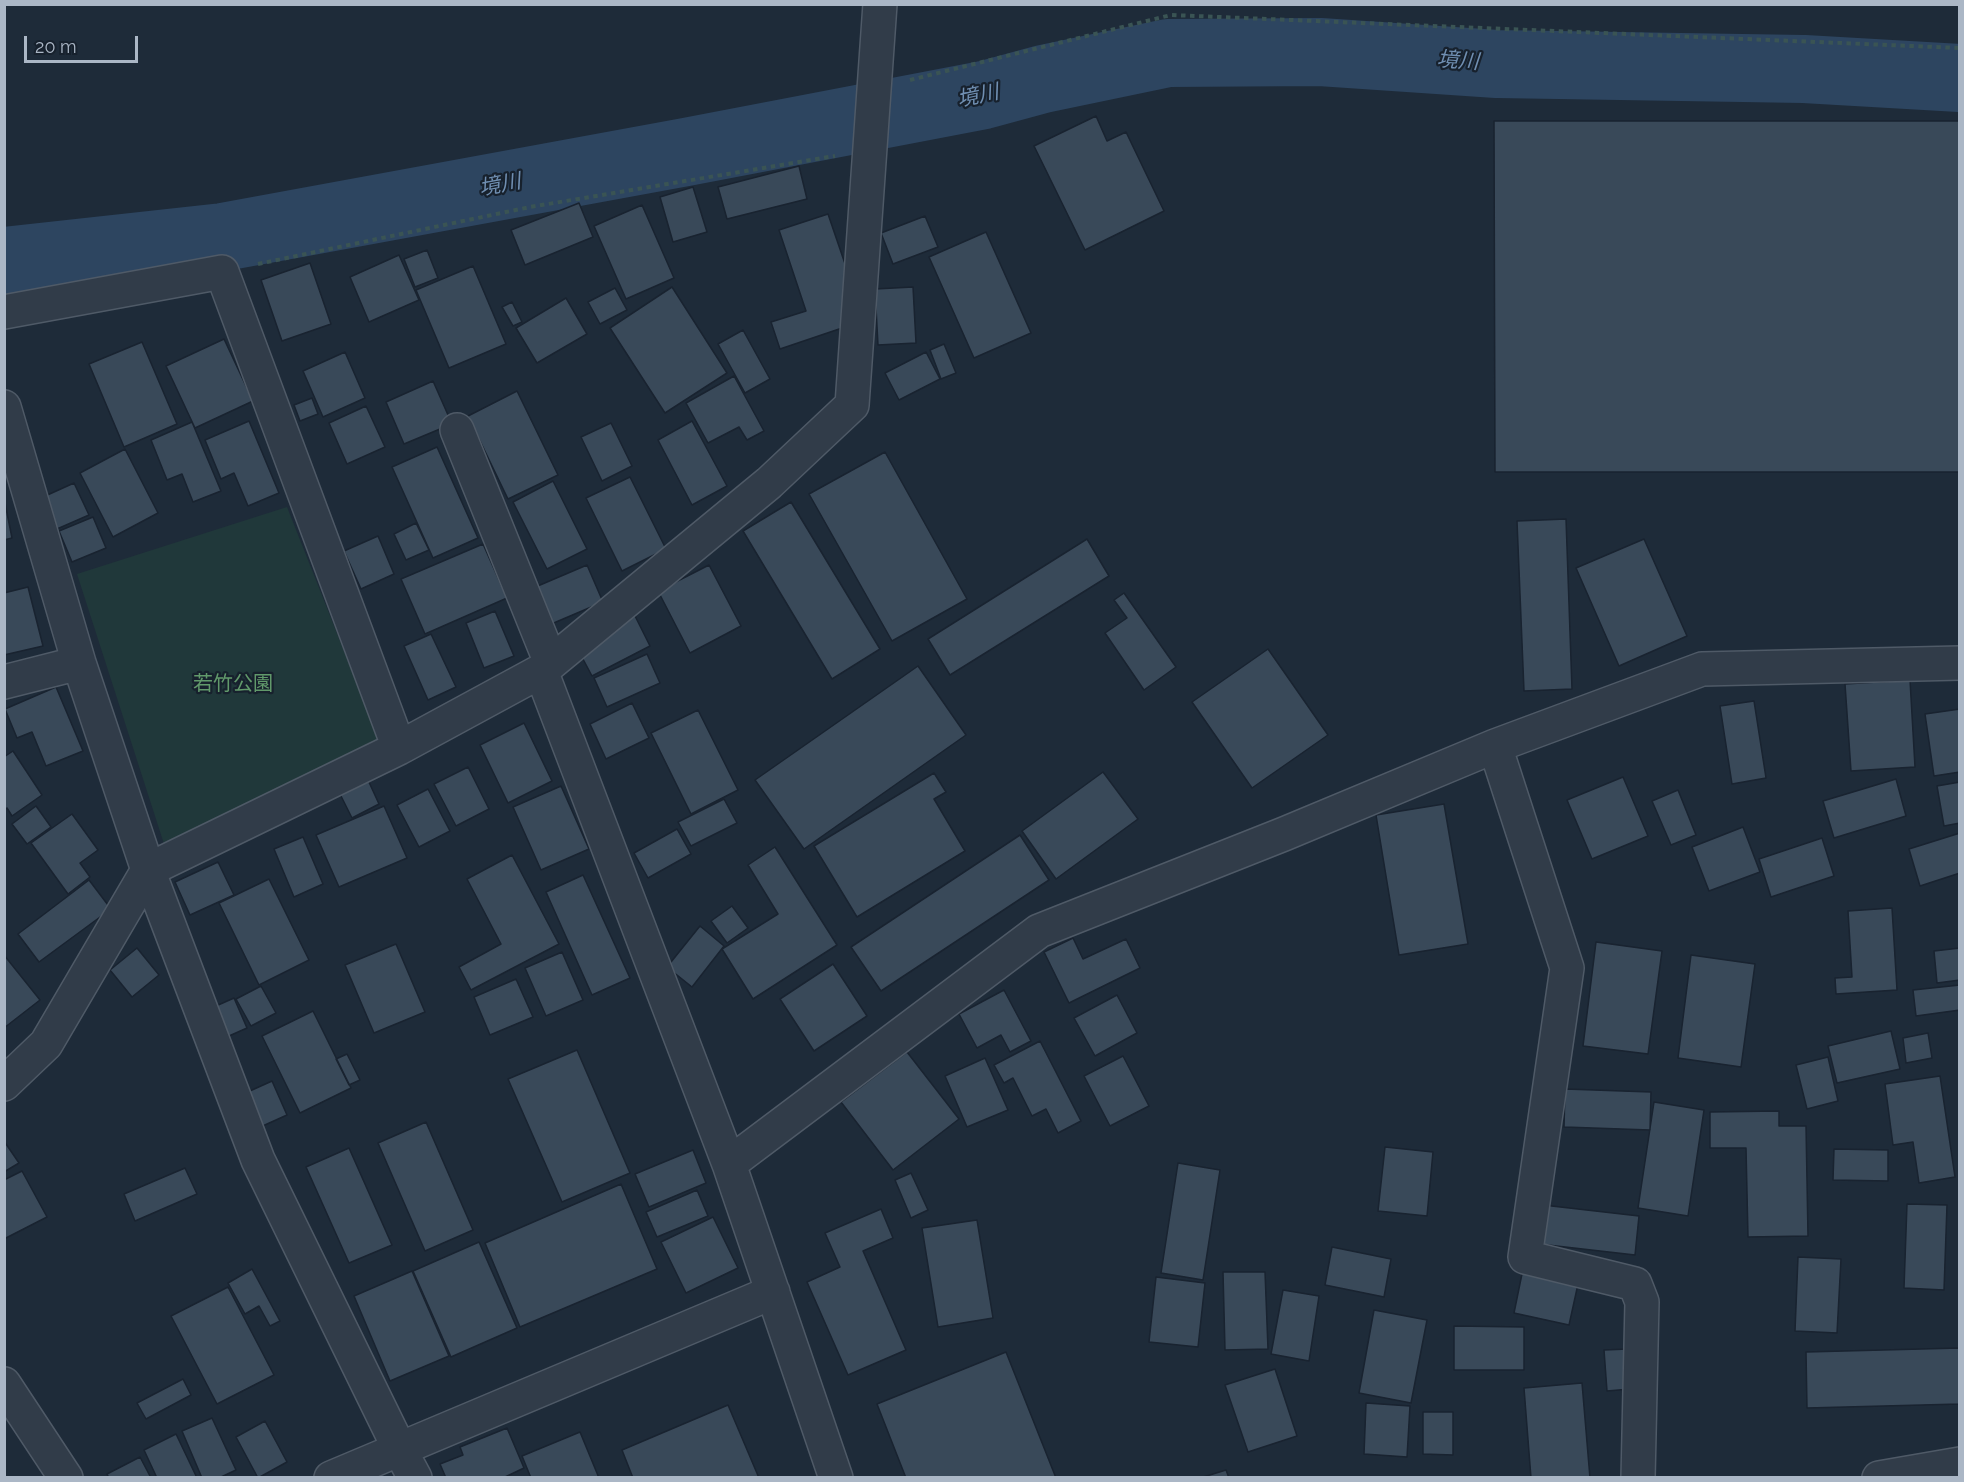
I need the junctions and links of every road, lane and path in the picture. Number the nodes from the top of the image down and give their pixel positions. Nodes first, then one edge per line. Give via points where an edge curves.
1 (880, 4) edge
2 (1959, 48) edge
3 (874, 89) junction
4 (870, 144) junction
5 (222, 272) junction
6 (4, 312) edge
7 (4, 407) edge
8 (457, 430) dead end
9 (79, 663) junction
10 (1959, 663) edge
11 (546, 667) junction
12 (4, 682) edge
13 (1495, 746) junction
14 (399, 748) junction
15 (148, 870) junction
16 (4, 1084) edge
17 (729, 1164) junction
18 (772, 1292) junction
19 (4, 1383) edge
20 (407, 1464) edge
21 (1959, 1464) edge
22 (66, 1478) edge
23 (331, 1478) edge
24 (836, 1478) edge
25 (1638, 1478) edge
26 (1879, 1478) edge

1 - 3 street
2 - 3 path via 1171,15
3 - 4 street
4 - 5 path via 530,207
4 - 11 street via 852,405 769,483
5 - 6 street
5 - 14 street
7 - 9 street
8 - 11 street
9 - 12 street
9 - 15 street
10 - 13 street via 1702,669
11 - 14 street
11 - 17 street
13 - 17 street via 1039,931
13 - 25 street via 1567,968 1526,1257 1635,1284 1642,1302
14 - 15 street
15 - 16 street via 46,1044
15 - 20 street via 258,1160
17 - 18 street
18 - 20 street
18 - 24 street
19 - 22 street
20 - 23 street
21 - 26 street

